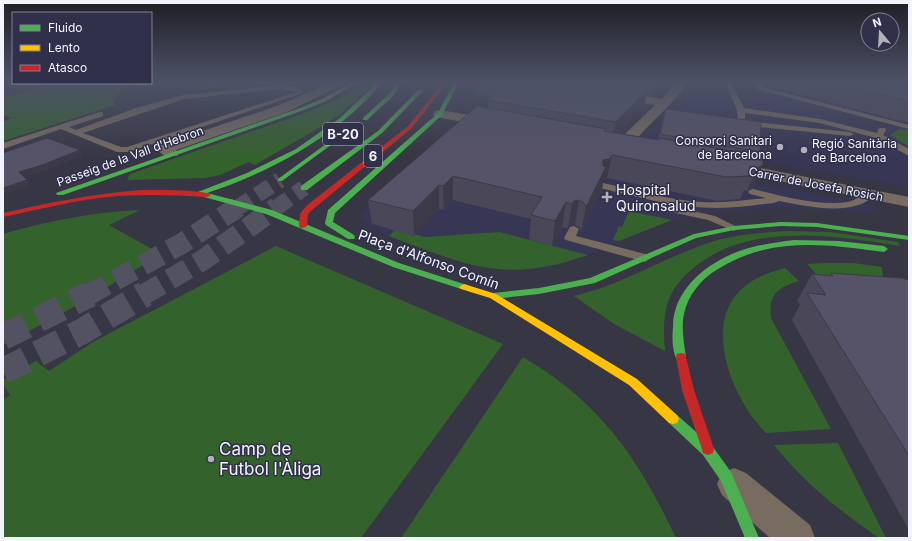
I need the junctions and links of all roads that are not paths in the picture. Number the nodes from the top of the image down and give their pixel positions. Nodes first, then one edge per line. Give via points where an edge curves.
1 (148, 107) edge
2 (257, 107) edge
3 (286, 107) edge
4 (306, 107) edge
5 (356, 107) edge
6 (379, 107) edge
7 (407, 107) edge
8 (425, 107) edge
9 (444, 107) edge
10 (660, 107) edge
11 (740, 107) edge
12 (831, 107) edge
13 (741, 110) junction
14 (100, 114) dead end
15 (440, 114) junction
16 (887, 122) junction
17 (358, 124) dead end
18 (504, 125) edge
19 (62, 127) junction
20 (909, 127) edge
21 (77, 132) junction
22 (879, 136) junction
23 (338, 138) dead end
24 (3, 146) edge
25 (623, 147) edge
26 (171, 153) junction
27 (909, 153) edge
28 (716, 165) edge
29 (280, 180) tunnel mouth
30 (603, 186) edge
31 (304, 188) tunnel mouth
32 (199, 194) junction
33 (786, 198) junction
34 (865, 198) junction
35 (624, 199) dead end
36 (909, 202) edge
37 (23, 210) junction
38 (3, 215) edge
39 (303, 226) junction
40 (734, 228) junction
41 (574, 229) dead end
42 (909, 238) edge
43 (892, 250) dead end
44 (646, 258) junction
45 (396, 265) junction
46 (493, 296) junction
47 (717, 464) junction
48 (752, 538) edge
49 (797, 538) edge

1 - 21 lane
2 - 21 lane via 128,149 120,150
3 - 26 street via 163,148
4 - 26 main road, Passeig de la Vall d'Hebron
5 - 32 main road via 316,136 241,179
6 - 17 main road, B-20
7 - 31 main road, B-20 via 377,136
8 - 39 main road, 6 via 410,127 309,208 304,214
9 - 15 main road
10 - 25 street via 630,136
11 - 13 lane
12 - 16 lane
13 - 22 lane via 820,121
13 - 22 lane via 741,123
14 - 19 lane
15 - 18 street
15 - 45 main road via 331,212 329,218 329,223 334,227
16 - 20 lane
16 - 22 lane
19 - 21 lane
19 - 24 lane
22 - 27 lane
23 - 29 main road, B-20
26 - 37 main road, Passeig de la Vall d'Hebron via 60,193
28 - 34 street, Carrer de Josefa Rosich
30 - 33 lane via 690,205 714,206
32 - 37 main road, Plaça d'Alfonso Comín via 131,193
32 - 39 main road, Plaça d'Alfonso Comín via 232,200
33 - 34 lane via 825,205
33 - 34 lane via 753,188
34 - 36 street, Carrer de Josefa Rosich
35 - 40 lane via 711,218
37 - 38 main road, Plaça d'Alfonso Comín
39 - 45 main road, Plaça d'Alfonso Comín
40 - 42 main road via 781,224 817,225
40 - 44 main road via 694,236
41 - 44 lane via 570,238
43 - 47 main road via 821,242 789,242 732,255 719,262 693,284 685,296 681,310 678,328 679,349
44 - 46 main road via 592,281
45 - 46 main road, Plaça d'Alfonso Comín
46 - 47 main road, Plaça d'Alfonso Comín via 633,382
47 - 48 main road, Plaça d'Alfonso Comín
47 - 49 street

